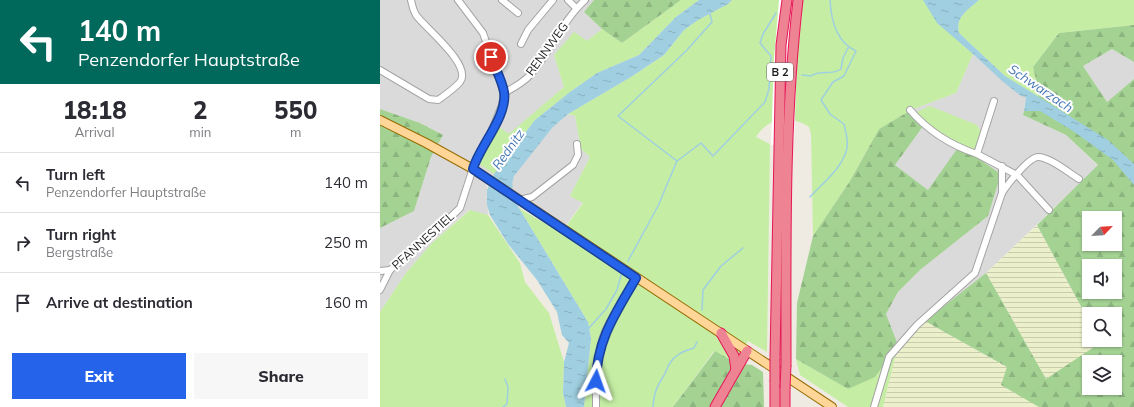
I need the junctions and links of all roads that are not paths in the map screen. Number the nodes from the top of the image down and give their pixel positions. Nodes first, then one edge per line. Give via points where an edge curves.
1 (411, 0) edge
2 (458, 0) edge
3 (502, 0) edge
4 (553, 0) edge
5 (568, 0) edge
6 (585, 0) edge
7 (787, 0) edge
8 (798, 0) edge
9 (576, 8) junction
10 (518, 13) dead end
11 (521, 44) dead end
12 (380, 70) edge
13 (504, 93) junction
14 (994, 101) dead end
15 (910, 110) dead end
16 (380, 120) edge
17 (577, 144) dead end
18 (783, 144) junction
19 (977, 154) junction
20 (1002, 166) junction
21 (473, 169) junction
22 (1017, 175) junction
23 (1079, 179) dead end
24 (1002, 193) junction
25 (517, 198) junction
26 (1049, 210) dead end
27 (390, 270) junction
28 (380, 271) edge
29 (636, 278) junction
30 (380, 290) edge
31 (721, 333) junction
32 (747, 351) junction
33 (736, 370) junction
34 (775, 406) edge
35 (596, 407) edge
36 (715, 407) edge
37 (785, 407) edge
38 (832, 407) edge
39 (874, 407) edge

1 - 12 street via 415,14 452,54 461,71 460,82 438,100 429,100
2 - 13 street via 483,33
3 - 10 street
4 - 11 street
5 - 9 street
6 - 9 street, RENNWEG
7 - 18 highway, B 2 via 781,45
8 - 18 highway, B 2
9 - 13 street, RENNWEG via 542,61 529,76
13 - 21 street, PFANNESTIEL via 497,121
14 - 19 street
15 - 19 street via 940,138
16 - 21 main road
17 - 25 street via 578,155 573,165 532,197
18 - 34 highway, B 2, bridge
18 - 37 highway, B 2, bridge
19 - 20 street
20 - 22 street
20 - 24 street
21 - 25 main road
21 - 27 street, PFANNESTIEL via 460,208
22 - 23 street via 1037,157 1046,159
22 - 24 street
22 - 26 street
24 - 39 street via 975,273 917,325 889,356
25 - 29 main road
27 - 28 street
27 - 30 street, PFANNESTIEL
29 - 31 main road
29 - 35 street via 603,339 597,368
31 - 32 main road
31 - 33 highway via 734,356
32 - 33 highway
32 - 38 main road
33 - 36 highway

